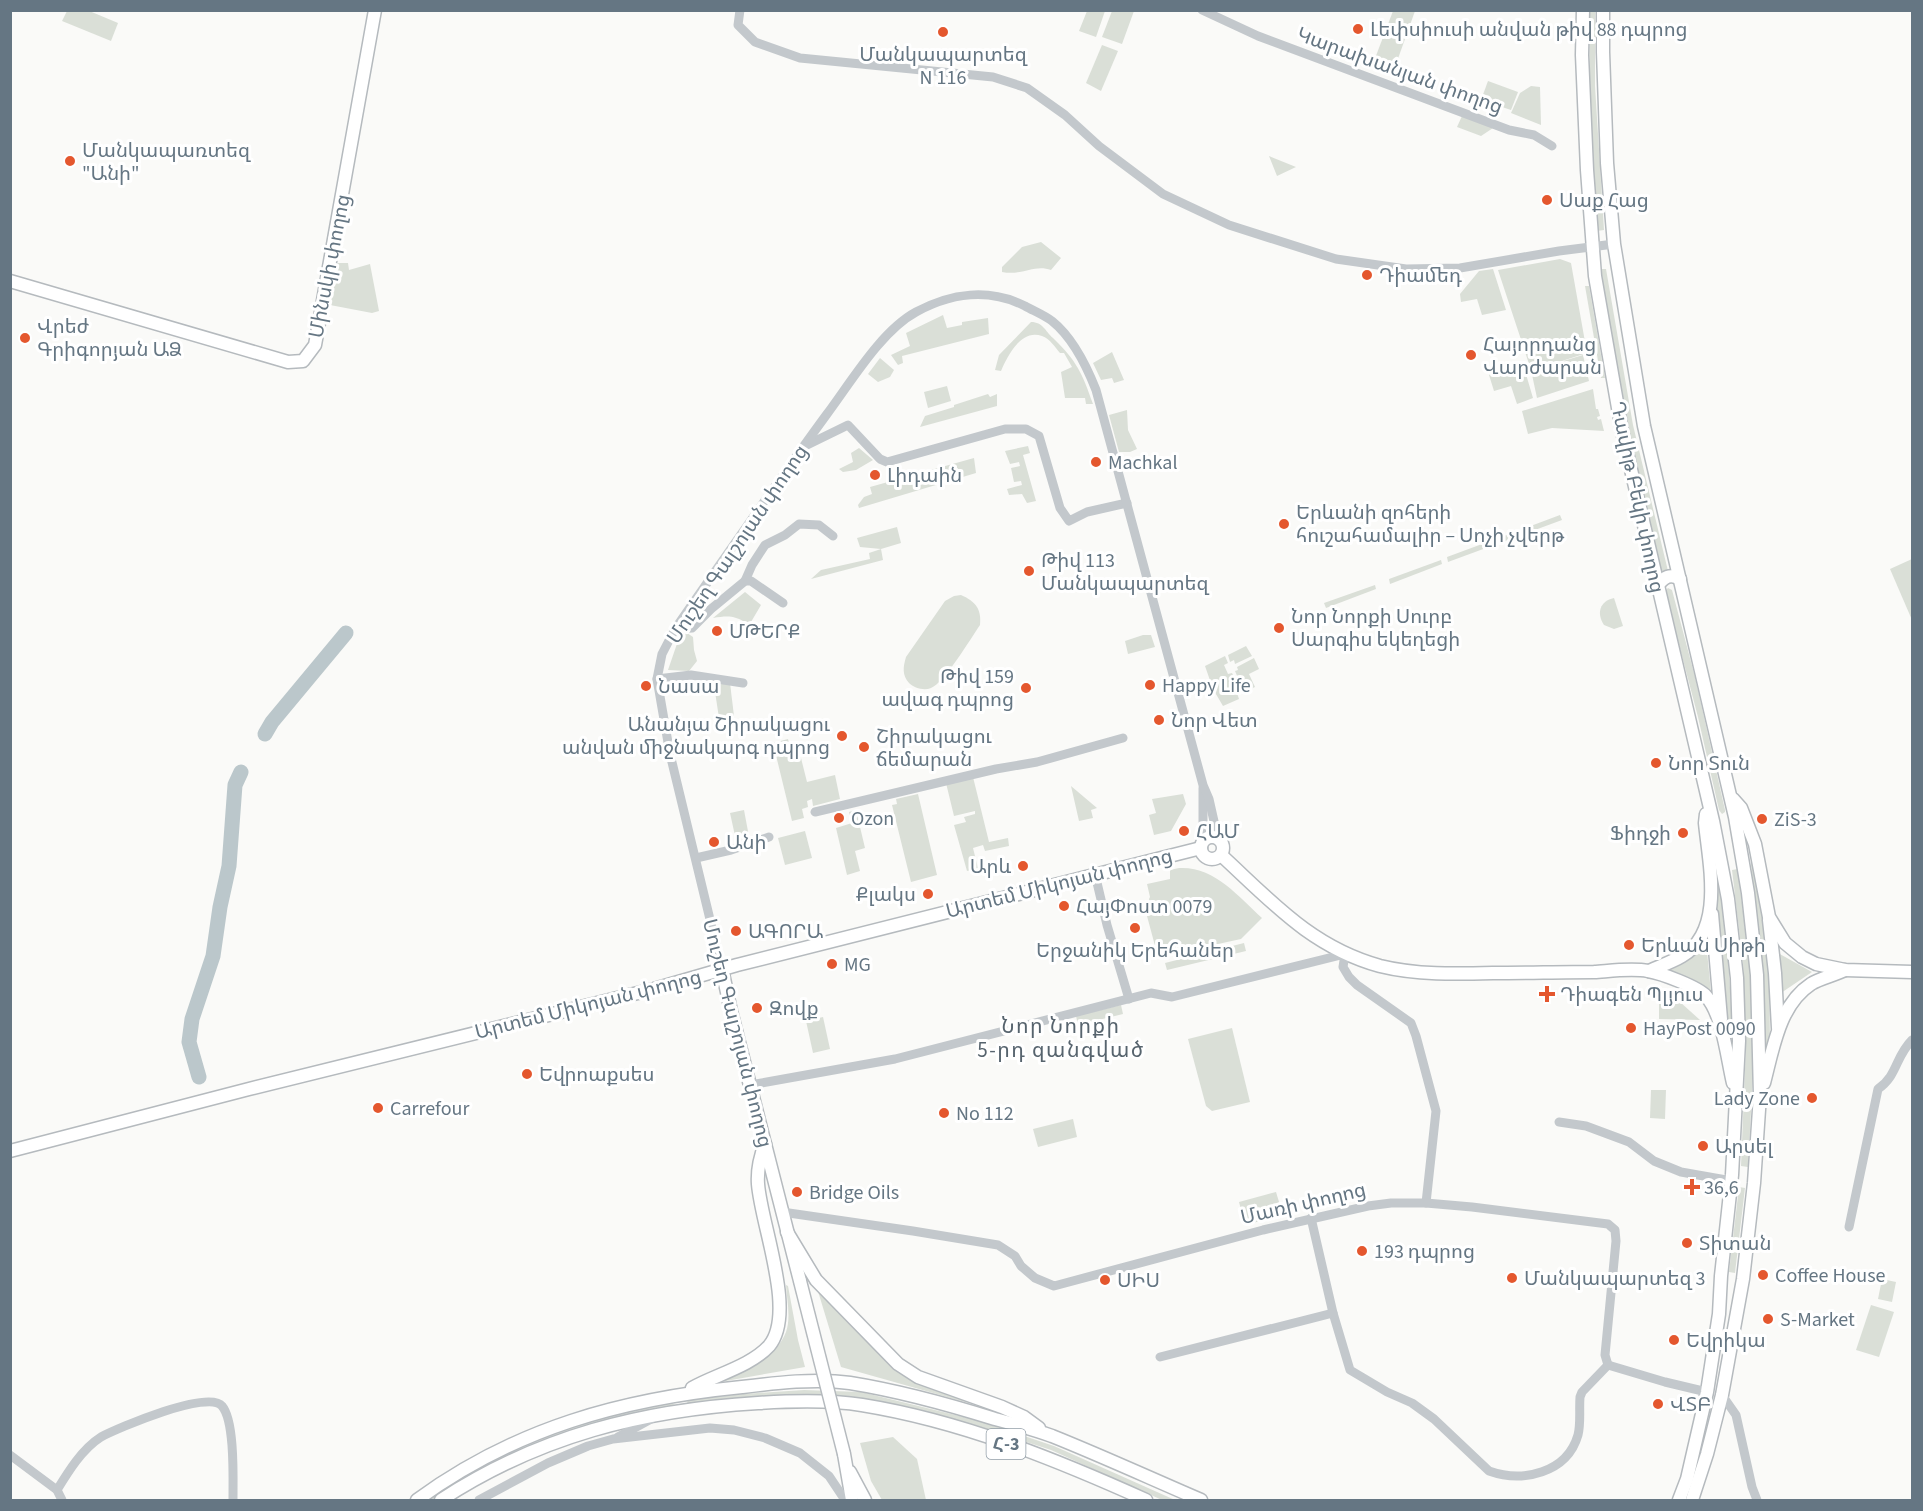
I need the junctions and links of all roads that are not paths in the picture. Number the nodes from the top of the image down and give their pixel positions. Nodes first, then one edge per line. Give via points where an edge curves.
1 (375, 10) edge
2 (740, 10) edge
3 (1202, 10) edge
4 (1583, 10) edge
5 (1604, 10) edge
6 (1552, 146) dead end
7 (1614, 244) junction
8 (1592, 247) junction
9 (10, 281) edge
10 (804, 446) junction
11 (1126, 503) junction
12 (833, 536) dead end
13 (1680, 579) junction
14 (745, 581) junction
15 (1657, 586) junction
16 (783, 603) dead end
17 (675, 629) junction
18 (657, 679) junction
19 (743, 683) dead end
20 (1123, 738) dead end
21 (1203, 785) junction
22 (1729, 793) junction
23 (1708, 798) junction
24 (815, 812) dead end
25 (1735, 817) junction
26 (1713, 821) junction
27 (769, 837) dead end
28 (1218, 838) junction
29 (1202, 844) junction
30 (1221, 855) junction
31 (696, 858) junction
32 (1095, 874) junction
33 (1712, 907) junction
34 (1769, 916) junction
35 (1345, 954) junction
36 (722, 969) junction
37 (1845, 970) junction
38 (1648, 971) junction
39 (1912, 972) edge
40 (1129, 999) junction
41 (1722, 1032) junction
42 (1778, 1032) junction
43 (1912, 1040) edge
44 (750, 1085) junction
45 (1760, 1095) junction
46 (1736, 1096) junction
47 (1559, 1122) dead end
48 (765, 1144) junction
49 (10, 1151) edge
50 (1732, 1181) junction
51 (1754, 1183) junction
52 (1426, 1203) junction
53 (782, 1212) junction
54 (1311, 1218) junction
55 (1849, 1227) dead end
56 (787, 1232) junction
57 (1721, 1276) junction
58 (1743, 1279) junction
59 (1333, 1313) junction
60 (1160, 1356) dead end
61 (1608, 1365) junction
62 (1707, 1392) junction
63 (682, 1394) junction
64 (1722, 1395) junction
65 (659, 1415) junction
66 (1049, 1435) junction
67 (614, 1439) junction
68 (10, 1455) edge
69 (847, 1467) junction
70 (57, 1491) junction
71 (62, 1500) edge
72 (233, 1500) edge
73 (417, 1500) edge
74 (441, 1500) edge
75 (479, 1500) edge
76 (845, 1500) edge
77 (852, 1500) edge
78 (865, 1500) edge
79 (1146, 1500) edge
80 (1202, 1500) edge
81 (1679, 1500) edge
82 (1692, 1500) edge
83 (1757, 1500) edge

1 - 9 main road, Մինսկի փողոց via 315,345 303,361 288,362
2 - 8 street via 738,25 756,42 801,58 993,77 1027,88 1163,194 1229,225 1336,259 1406,270 1449,269
3 - 6 street, Կարախանյան փողոց via 1258,36 1509,130 1534,135
4 - 8 main road, Դավիթ Բեկի փողոց
5 - 7 main road, Դավիթ Բեկի փողոց via 1607,163
7 - 8 street
7 - 13 main road, Դավիթ Բեկի փողոց via 1644,426
8 - 15 main road, Դավիթ Բեկի փողոց via 1622,431
10 - 11 street via 848,425 880,459 888,462 1005,429 1026,429 1039,436 1060,508 1069,521 1087,512
10 - 11 street, Մուշեղ Գալշոյան փողոց via 876,347 899,324 916,312 949,299 980,293 999,296 1053,322 1077,349 1096,390
10 - 17 street, Մուշեղ Գալշոյան փողոց
11 - 21 street, Մուշեղ Գալշոյան փողոց
12 - 14 street via 819,525 800,524 765,545
13 - 15 main road via 1668,576
13 - 22 main road, Դավիթ Բեկի փողոց
14 - 16 street via 751,581
14 - 17 street via 692,628
15 - 23 main road, Դավիթ Բեկի փողոց
17 - 18 street, Մուշեղ Գալշոյան փողոց via 662,654
18 - 19 street via 691,675
18 - 31 street, Մուշեղ Գալշոյան փողոց via 670,754
20 - 24 street via 1037,762 996,768
21 - 28 street, Մուշեղ Գալշոյան փողոց
21 - 29 street, Մուշեղ Գալշոյան փողոց
22 - 25 main road, Դավիթ Բեկի փողոց
22 - 34 main road via 1741,808 1755,844
23 - 26 main road, Դավիթ Բեկի փողոց
23 - 33 main road
25 - 26 main road via 1725,828
25 - 45 main road, Դավիթ Բեկի փողոց via 1757,975
26 - 46 main road, Դավիթ Բեկի փողոց via 1728,899 1737,978 1740,1041
27 - 31 street
28 - 29 main road via 1211,837
28 - 30 main road via 1223,848
29 - 30 main road via 1207,858
29 - 32 main road, Արտեմ Միկոյան փողոց
30 - 35 main road via 1310,934
31 - 36 street, Մուշեղ Գալշոյան փողոց
32 - 36 main road, Արտեմ Միկոյան փողոց
32 - 40 street
33 - 38 main road via 1702,938 1684,955
33 - 41 main road
34 - 37 main road via 1785,943 1802,957
34 - 42 main road
35 - 38 main road via 1381,966 1422,972
35 - 40 street via 1172,997 1151,993
35 - 52 street via 1343,967 1349,977 1411,1023 1416,1036 1436,1111
36 - 44 main road, Մուշեղ Գալշոյան փողոց
36 - 49 main road, Արտեմ Միկոյան փողոց
37 - 39 main road
37 - 42 main road via 1813,982 1799,993
38 - 41 main road via 1694,987 1707,997
40 - 44 street via 895,1059
41 - 46 main road
42 - 45 main road
43 - 55 street via 1889,1081 1878,1089
44 - 48 main road, Մուշեղ Գալշոյան փողոց
45 - 51 main road
46 - 50 main road
47 - 50 street via 1586,1126 1629,1142 1654,1161 1681,1172
48 - 53 main road, Մուշեղ Գալշոյան փողոց
48 - 63 main road via 759,1159 758,1184 779,1292 777,1334 751,1360
50 - 51 main road via 1744,1175
50 - 57 main road
51 - 58 main road
52 - 54 street, Մառի փողոց via 1368,1206
52 - 61 street, Մառի փողոց via 1608,1224 1616,1241 1605,1355
53 - 54 street, Մառի փողոց via 998,1245 1015,1256 1035,1278 1053,1286
53 - 56 main road, Մուշեղ Գալշոյան փողոց
54 - 59 street
56 - 66 main road via 816,1280 898,1364 918,1377 1002,1407
56 - 69 main road, Մուշեղ Գալշոյան փողոց, bridge
57 - 58 main road via 1731,1284
57 - 62 main road
58 - 64 main road
59 - 60 street
59 - 61 street via 1350,1370 1412,1403 1446,1429 1489,1471 1500,1475 1524,1476 1559,1465 1578,1434 1582,1392
61 - 62 street
62 - 81 main road
63 - 66 main road, Հ-3 via 783,1382 848,1383 930,1399
63 - 73 main road, Հ-3 via 600,1411 540,1431 487,1456
64 - 82 main road
64 - 83 street via 1736,1415
65 - 67 street
65 - 74 main road, Հ-3 via 558,1440
65 - 79 main road, Հ-3 via 778,1402 860,1404 924,1418 1040,1455
66 - 80 main road, Հ-3
67 - 75 street via 548,1463
67 - 76 street via 710,1428 765,1438 800,1453 819,1467
68 - 70 street
69 - 77 main road, Մուշեղ Գալշոյան փողոց
69 - 78 main road
70 - 71 street
70 - 72 street via 94,1441 171,1410 213,1401 223,1406 228,1417

